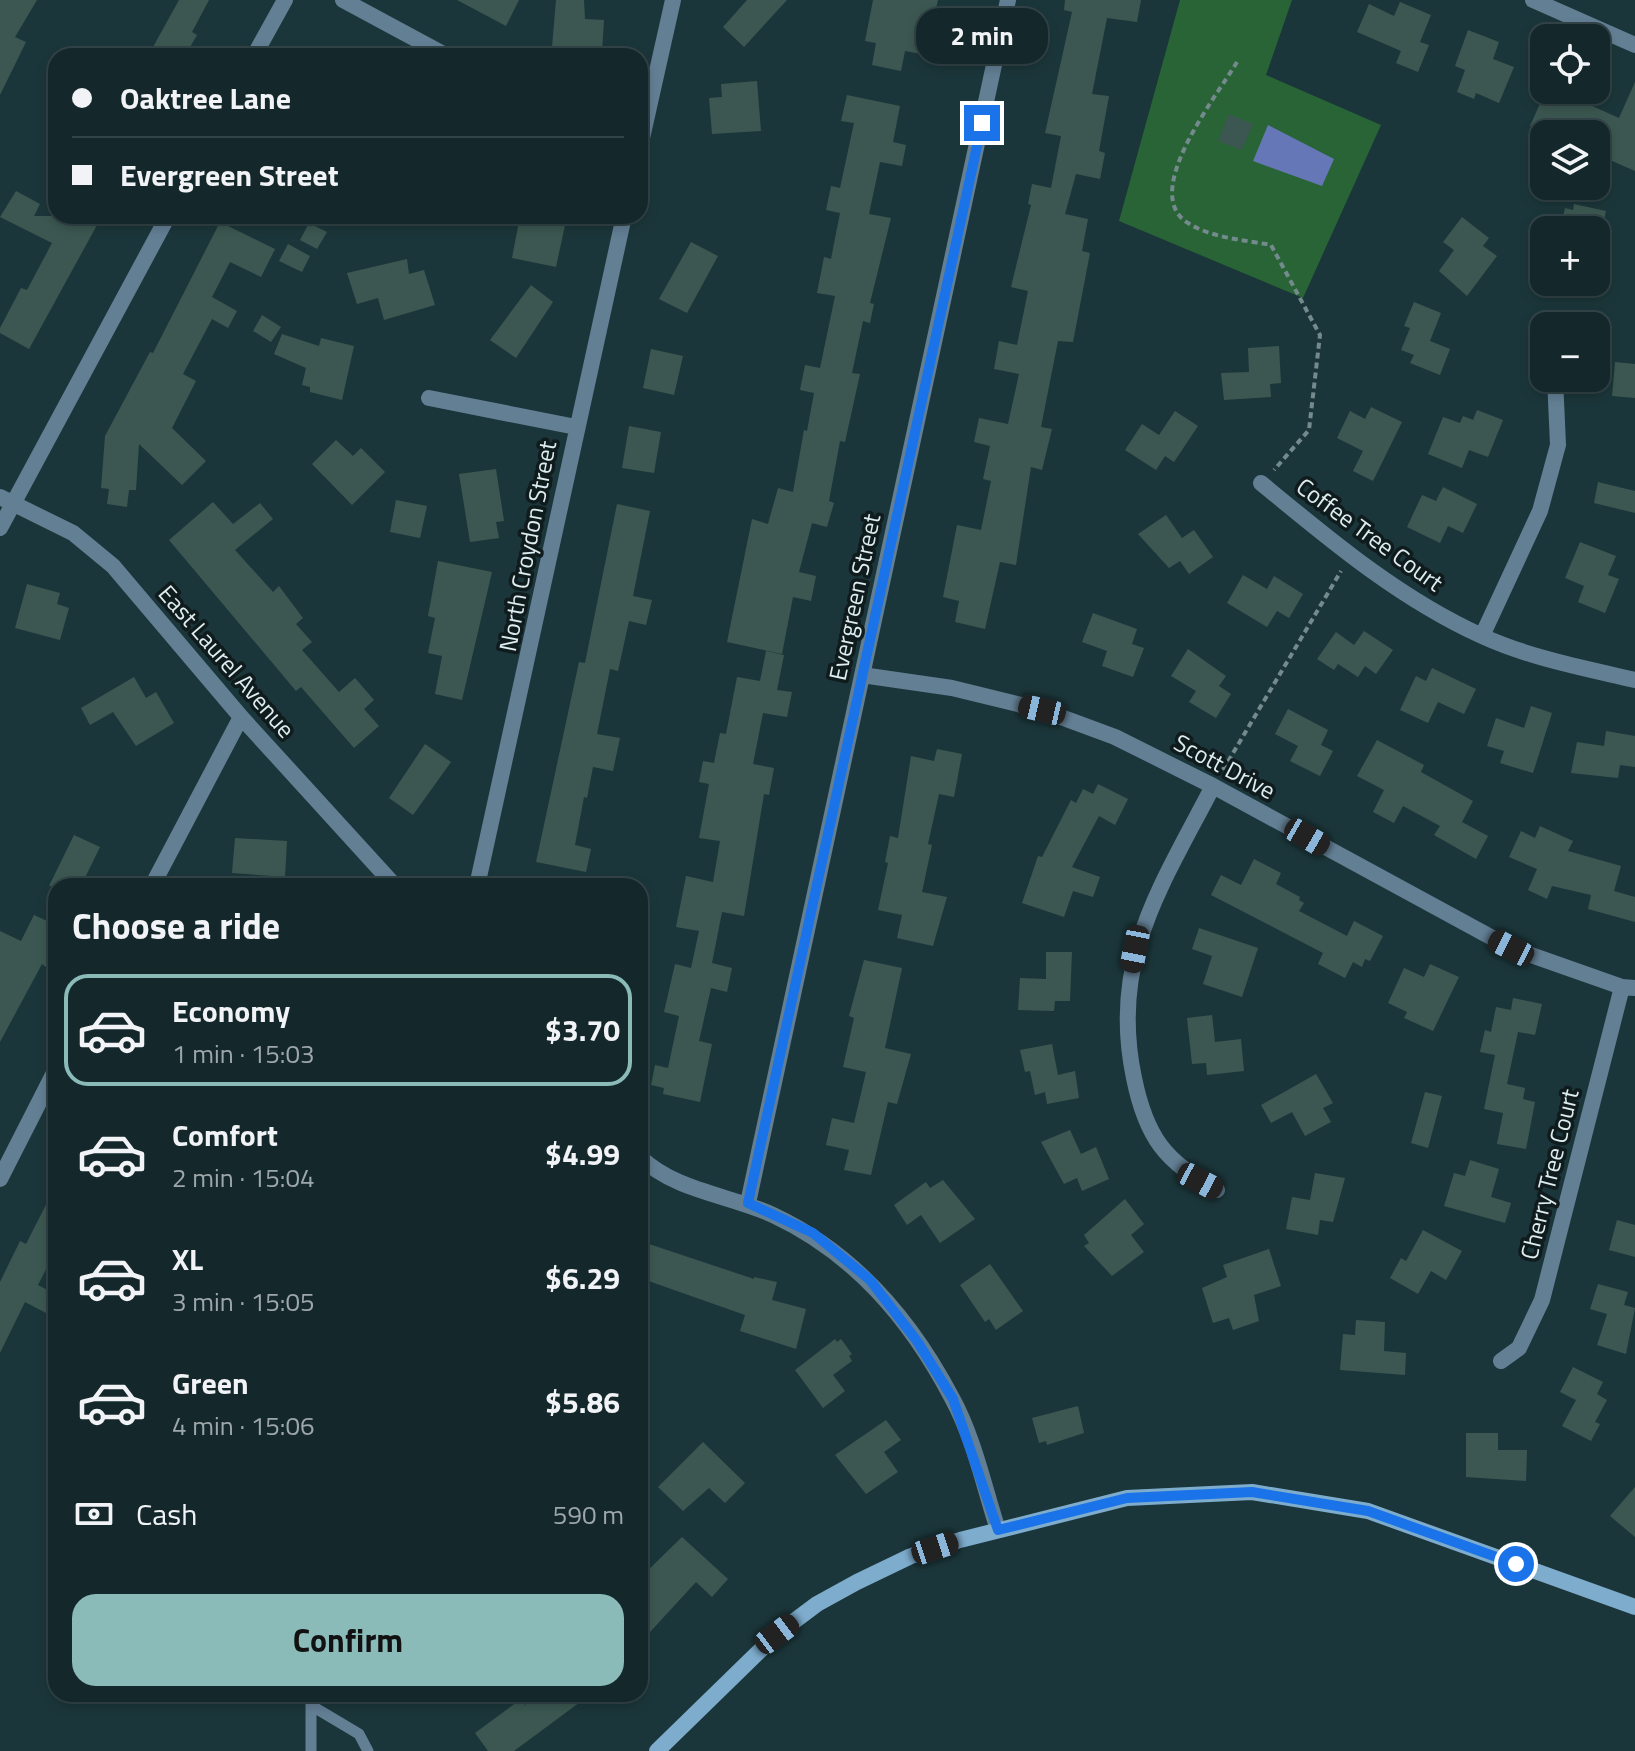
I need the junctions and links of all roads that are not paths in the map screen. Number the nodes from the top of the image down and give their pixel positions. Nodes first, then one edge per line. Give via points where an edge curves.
1 (285, 0) edge
2 (343, 0) edge
3 (673, 0) edge
4 (1008, 0) edge
5 (1533, 0) edge
6 (1635, 45) edge
7 (258, 48) edge
8 (432, 48) edge
9 (648, 111) edge
10 (163, 224) edge
11 (622, 224) edge
12 (1556, 392) edge
13 (429, 398) dead end
14 (576, 427) junction
15 (1261, 483) road end
16 (6, 500) edge
17 (0, 528) edge
18 (1482, 636) junction
19 (862, 675) junction
20 (1635, 680) edge
21 (241, 717) junction
22 (1213, 786) junction
23 (156, 878) edge
24 (388, 878) edge
25 (479, 878) edge
26 (1628, 987) edge
27 (48, 1085) edge
28 (648, 1165) edge
29 (0, 1179) edge
30 (1217, 1190) dead end
31 (748, 1203) junction
32 (1501, 1361) dead end
33 (998, 1530) junction
34 (1635, 1607) edge
35 (312, 1702) edge
36 (315, 1702) edge
37 (311, 1751) edge
38 (368, 1751) edge
39 (657, 1751) edge

1 - 7 street
2 - 8 street
3 - 9 street
4 - 19 street, Evergreen Street
5 - 6 street
10 - 16 street
11 - 14 street, North Croydon Street
12 - 18 street via 1558,445 1540,511
13 - 14 street
14 - 25 street, North Croydon Street
15 - 18 street, Coffee Tree Court via 1405,593
16 - 17 street
16 - 21 street, East Laurel Avenue via 94,548
18 - 20 street, Coffee Tree Court via 1557,662
19 - 22 street, Scott Drive via 952,688 1042,710 1115,737
19 - 31 street, Evergreen Street
21 - 23 street
21 - 24 street, East Laurel Avenue
22 - 26 street, Scott Drive via 1511,948
22 - 30 street via 1135,949 1126,994 1126,1041 1137,1093 1156,1143 1183,1172
26 - 32 street, Cherry Tree Court via 1542,1300 1519,1348
27 - 29 street
28 - 31 street via 704,1192
31 - 33 street via 813,1233 880,1292 953,1399
33 - 34 street via 1127,1498 1205,1492 1299,1497 1368,1511
33 - 39 street via 911,1556 817,1604 777,1634
35 - 37 lane
36 - 38 lane via 359,1734

